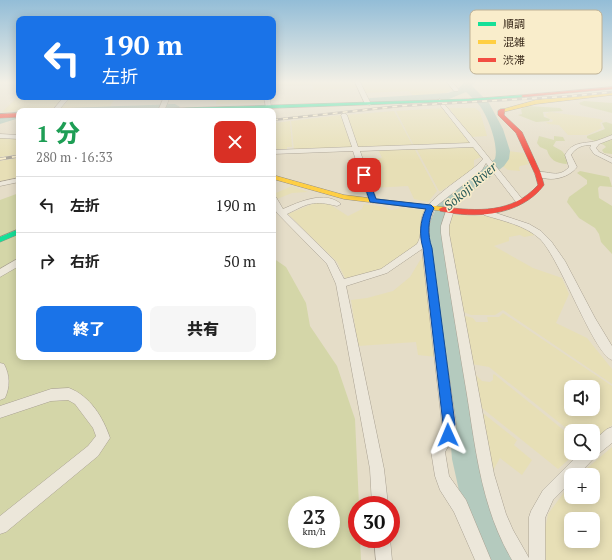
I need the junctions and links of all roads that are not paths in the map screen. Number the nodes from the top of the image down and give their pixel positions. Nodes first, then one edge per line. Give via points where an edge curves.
1 (446, 108) edge
2 (505, 108) edge
3 (16, 115) edge
4 (344, 115) dead end
5 (0, 116) edge
6 (0, 136) edge
7 (16, 137) edge
8 (612, 137) edge
9 (596, 143) junction
10 (476, 146) junction
11 (355, 150) junction
12 (276, 152) edge
13 (602, 156) junction
14 (612, 156) edge
15 (487, 160) junction
16 (612, 161) edge
17 (538, 174) junction
18 (276, 180) edge
19 (16, 181) edge
20 (0, 184) edge
21 (520, 200) junction
22 (373, 201) junction
23 (276, 204) edge
24 (337, 204) dead end
25 (432, 208) junction
26 (449, 210) junction
27 (282, 213) junction
28 (487, 213) junction
29 (16, 232) edge
30 (424, 239) junction
31 (0, 240) edge
32 (16, 263) edge
33 (0, 274) edge
34 (342, 284) junction
35 (612, 355) edge
36 (0, 368) edge
37 (0, 394) edge
38 (0, 412) edge
39 (612, 434) edge
40 (600, 444) edge
41 (583, 460) edge
42 (379, 496) edge
43 (0, 526) edge
44 (383, 548) edge
45 (384, 560) edge
46 (483, 560) edge
47 (521, 560) edge
48 (537, 560) edge

1 - 10 street
2 - 17 main road via 501,111 501,115 519,132
3 - 5 main road
4 - 11 street
6 - 7 street
8 - 9 street
9 - 13 street via 594,150
9 - 17 street via 582,143 573,148 568,155 573,167 566,174 557,177
10 - 11 street
10 - 15 street
11 - 12 street
11 - 22 street
13 - 14 street
13 - 16 street
15 - 21 street
15 - 25 street
17 - 21 main road via 541,182 539,188
18 - 22 main road via 327,194
19 - 20 street
21 - 28 main road
22 - 25 main road
23 - 27 street
24 - 27 street via 316,200
25 - 26 main road
25 - 30 street via 427,215
26 - 28 main road
26 - 47 street via 445,233 487,474 498,514
27 - 34 street via 331,262
28 - 35 street via 528,227 545,240 564,267 594,327
29 - 31 main road
30 - 34 street via 420,246 384,271
30 - 46 street via 449,424 448,435 438,452 439,462 445,485 460,506
32 - 33 street
34 - 42 street via 377,469
36 - 37 street via 3,377
38 - 43 street via 51,395 69,394 80,400 99,425 103,438 93,451
39 - 40 street
41 - 48 street via 548,495 537,517
44 - 45 street

